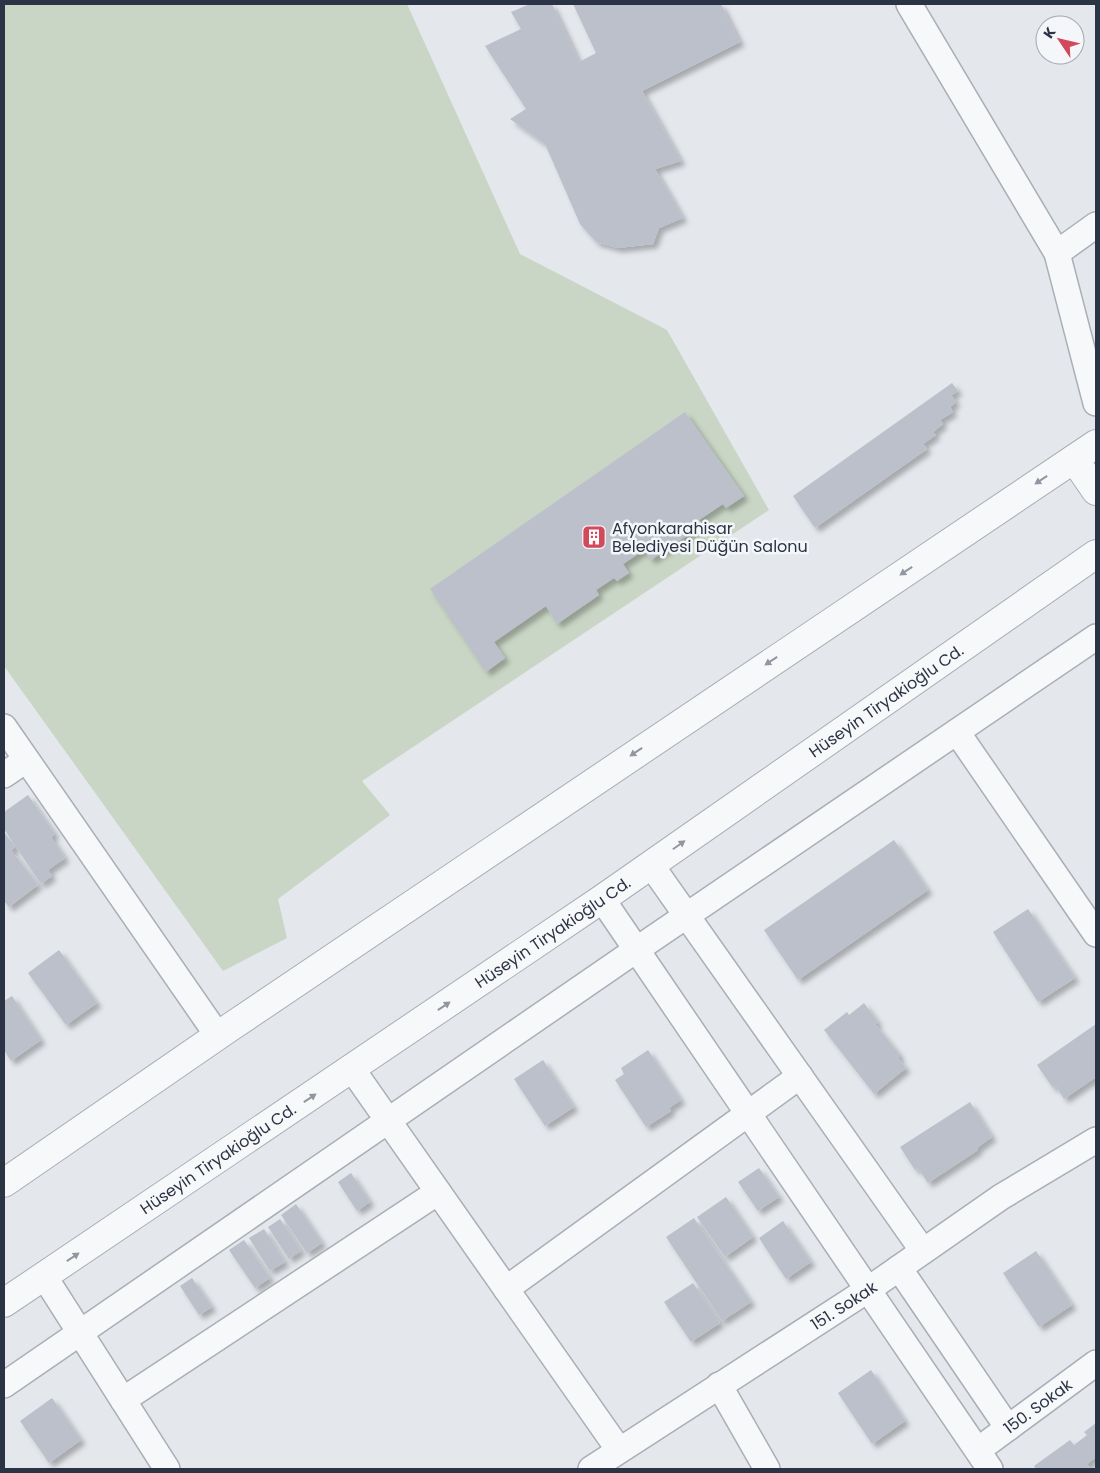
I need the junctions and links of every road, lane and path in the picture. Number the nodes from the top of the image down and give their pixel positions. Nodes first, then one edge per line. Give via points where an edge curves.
1 (909, 4) edge
2 (1096, 225) edge
3 (1057, 253) junction
4 (1096, 403) edge
5 (1096, 444) edge
6 (1074, 459) junction
7 (1096, 491) edge
8 (1096, 554) edge
9 (1096, 637) edge
10 (4, 727) edge
11 (957, 732) junction
12 (26, 760) junction
13 (4, 775) edge
14 (651, 865) junction
15 (602, 899) junction
16 (687, 915) junction
17 (1096, 934) edge
18 (636, 950) junction
19 (218, 1036) junction
20 (352, 1069) junction
21 (800, 1076) junction
22 (748, 1113) junction
23 (388, 1120) junction
24 (1096, 1140) edge
25 (7, 1174) edge
26 (438, 1192) junction
27 (923, 1251) junction
28 (899, 1268) junction
29 (44, 1276) junction
30 (506, 1289) junction
31 (869, 1289) junction
32 (4, 1303) edge
33 (80, 1332) junction
34 (1096, 1363) edge
35 (4, 1385) edge
36 (719, 1385) junction
37 (123, 1400) junction
38 (1008, 1428) junction
39 (619, 1450) junction
40 (984, 1460) edge
41 (167, 1469) edge
42 (591, 1469) edge
43 (767, 1469) edge

1 - 3 street
2 - 3 street
3 - 4 street
5 - 6 street
6 - 7 street
6 -> 19 street
14 -> 8 street, Hüseyin Tiryakioğlu Cd.
9 - 11 street
10 - 12 street
11 - 16 street
11 - 17 street
12 - 13 street
12 - 19 street
14 - 15 street, Hüseyin Tiryakioğlu Cd.
14 - 16 street
15 - 18 street
20 -> 15 street, Hüseyin Tiryakioğlu Cd.
16 - 18 street
16 - 21 street
18 - 22 street
18 - 23 street
19 - 25 street
20 - 23 street
29 -> 20 street, Hüseyin Tiryakioğlu Cd.
21 - 22 street
21 - 27 street
22 - 30 street
22 - 31 street
23 - 26 street
23 - 33 street
24 - 27 street, 151. Sokak via 1001,1197
26 - 30 street
26 - 37 street
27 - 28 street, 151. Sokak
28 - 31 street, 151. Sokak
28 - 38 street
29 - 32 street, Hüseyin Tiryakioğlu Cd.
29 - 33 street
30 - 39 street
31 - 36 street, 151. Sokak
31 - 40 street
33 - 35 street
33 - 37 street
34 - 38 street, 150. Sokak
36 - 39 street, 151. Sokak
36 - 43 street
37 - 41 street
38 - 40 street, 150. Sokak
39 - 42 street, 151. Sokak

